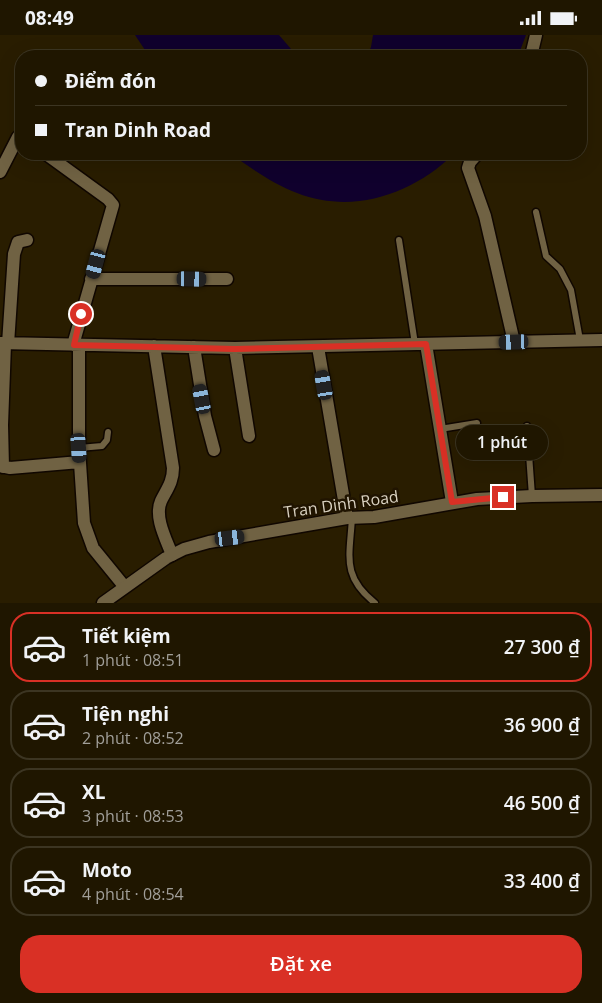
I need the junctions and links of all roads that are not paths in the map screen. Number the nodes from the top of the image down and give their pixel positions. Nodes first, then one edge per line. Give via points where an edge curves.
1 (536, 35) edge
2 (532, 50) edge
3 (15, 143) edge
4 (54, 160) edge
5 (472, 160) edge
6 (0, 172) edge
7 (536, 212) dead end
8 (27, 240) dead end
9 (399, 240) dead end
10 (92, 279) junction
11 (228, 279) dead end
12 (602, 340) edge
13 (580, 341) junction
14 (514, 342) junction
15 (4, 343) edge
16 (421, 344) junction
17 (76, 345) junction
18 (154, 346) junction
19 (194, 347) junction
20 (318, 347) junction
21 (235, 349) junction
22 (477, 423) dead end
23 (527, 426) dead end
24 (440, 429) junction
25 (108, 432) dead end
26 (249, 436) dead end
27 (79, 448) junction
28 (214, 450) dead end
29 (80, 462) junction
30 (2, 466) edge
31 (602, 495) edge
32 (532, 496) junction
33 (452, 502) junction
34 (350, 518) junction
35 (172, 555) junction
36 (124, 587) junction
37 (103, 603) edge
38 (375, 603) edge

1 - 2 street
3 - 6 street
4 - 10 street via 113,205
5 - 14 street via 469,172 486,216
7 - 13 lane via 546,256 560,269 570,290
8 - 15 street via 18,242 12,263
9 - 16 lane
10 - 11 street
10 - 17 street
12 - 13 street
13 - 14 street
14 - 16 street
15 - 17 street
15 - 30 street
16 - 20 street
16 - 24 street
17 - 18 street
17 - 27 street
18 - 19 street
18 - 35 street via 173,468 159,517
19 - 21 street
19 - 28 street
20 - 21 street
20 - 34 street
21 - 26 street
22 - 24 lane
23 - 32 lane
24 - 33 street
25 - 27 lane via 102,446
27 - 29 street
29 - 30 street
29 - 36 street via 87,535 93,548
31 - 32 street, Tran Dinh Road
32 - 33 street, Tran Dinh Road
33 - 34 street, Tran Dinh Road
34 - 35 street, Tran Dinh Road via 216,540
34 - 38 lane via 349,571
35 - 36 street, Tran Dinh Road
36 - 37 street, Tran Dinh Road

